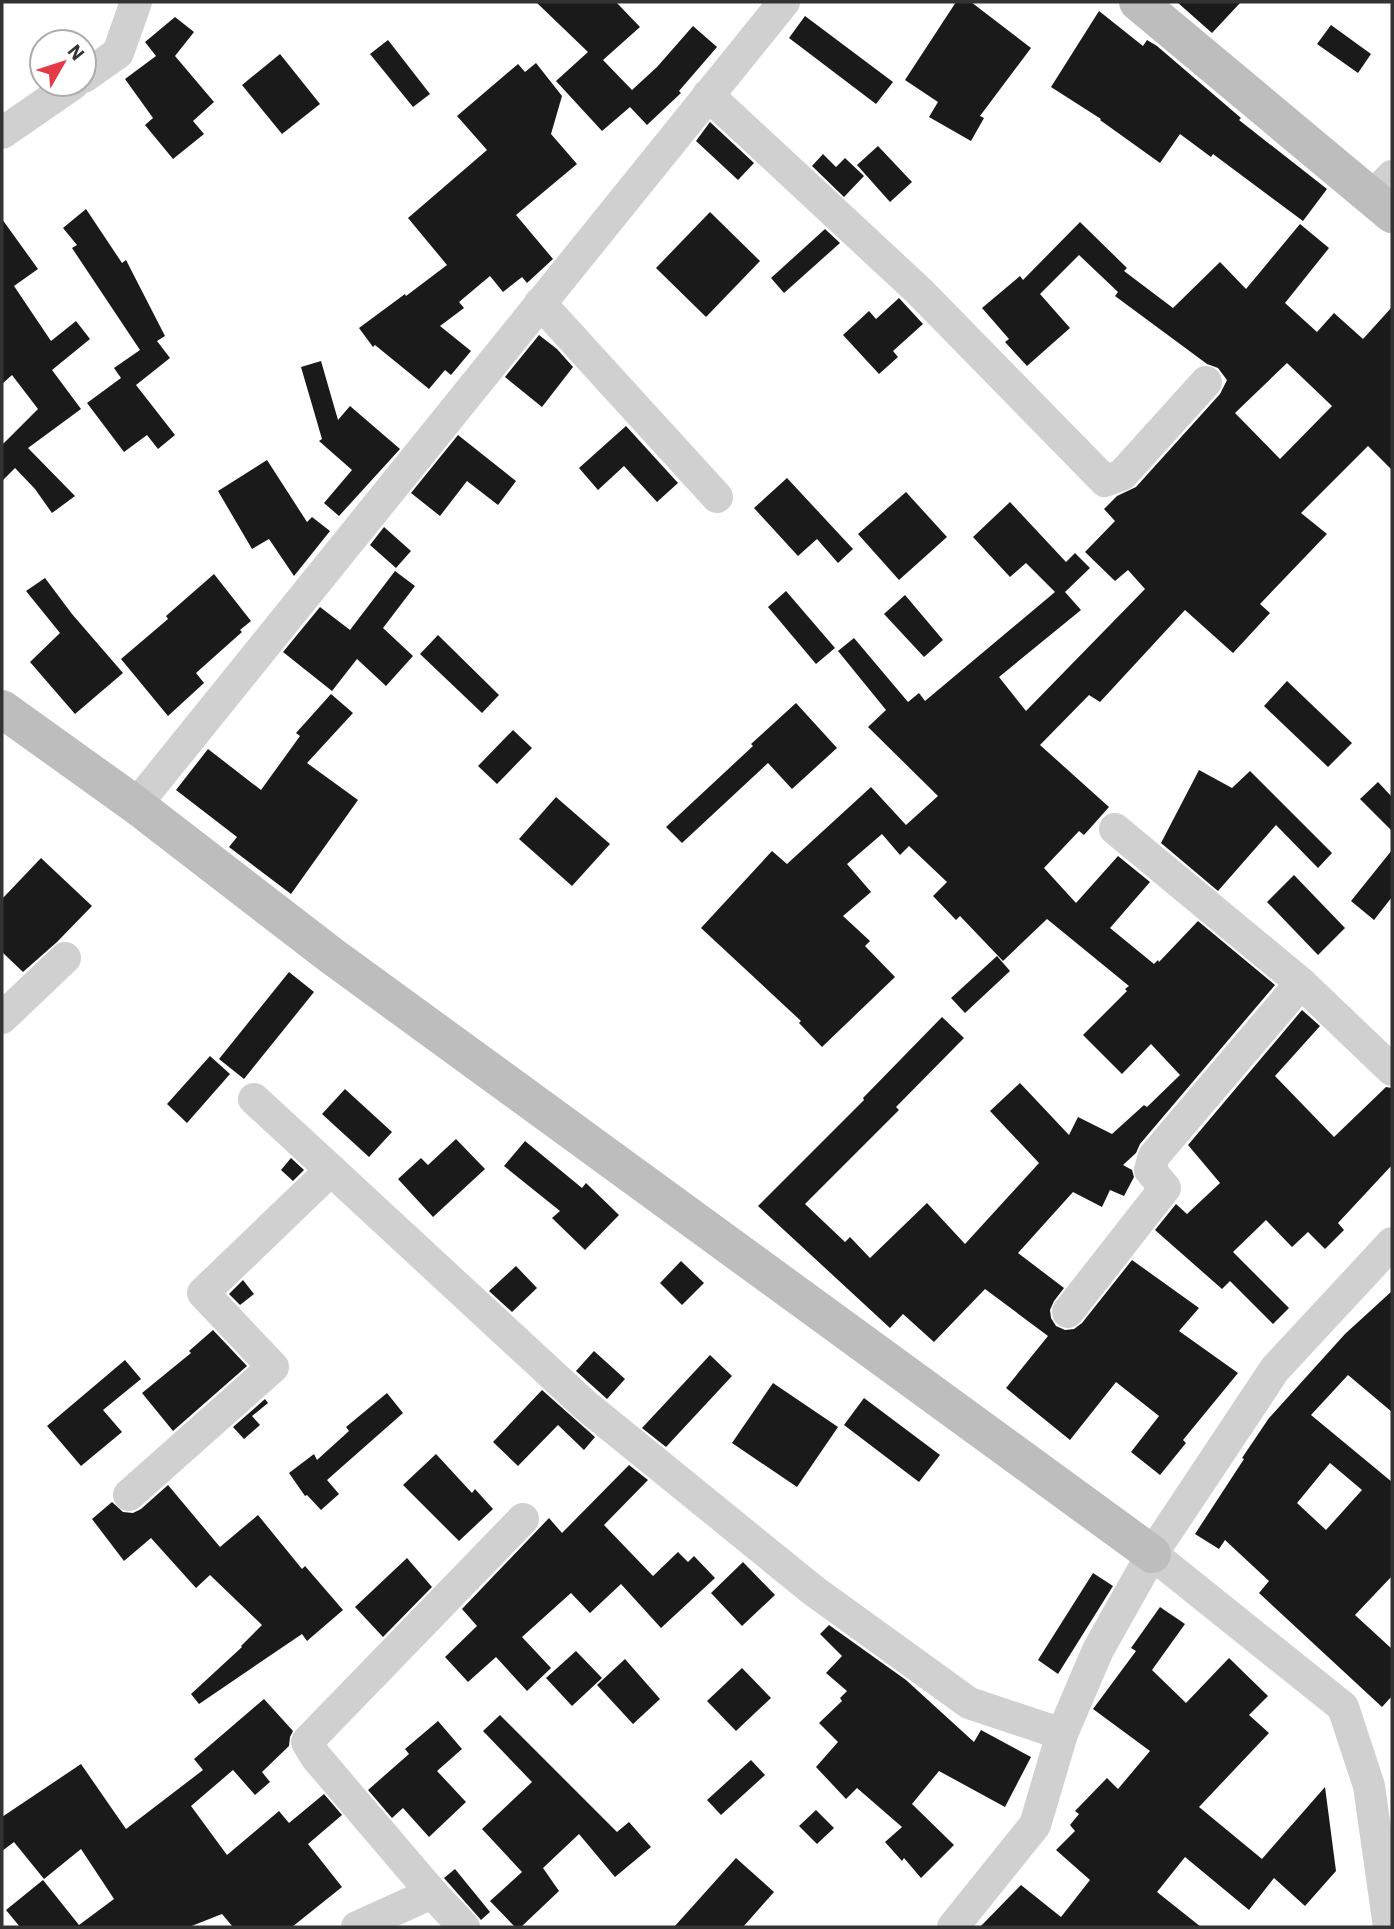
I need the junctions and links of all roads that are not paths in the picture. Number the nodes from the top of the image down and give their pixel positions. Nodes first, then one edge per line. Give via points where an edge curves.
1 (136, 2) edge
2 (784, 2) edge
3 (1138, 2) edge
4 (98, 67) edge
5 (709, 95) junction
6 (52, 98) edge
7 (2, 132) edge
8 (1385, 196) edge
9 (540, 303) junction
10 (1206, 382) dead end
11 (717, 497) dead end
12 (2, 709) edge
13 (136, 805) junction
14 (1115, 829) dead end
15 (65, 958) dead end
16 (1301, 983) junction
17 (2, 1018) edge
18 (1392, 1070) edge
19 (254, 1099) dead end
20 (331, 1170) junction
21 (1392, 1243) edge
22 (1068, 1312) dead end
23 (129, 1495) dead end
24 (523, 1519) dead end
25 (1152, 1555) junction
26 (1062, 1734) junction
27 (432, 1893) junction
28 (357, 1927) edge
29 (464, 1927) edge
30 (953, 1927) edge
31 (1389, 1927) edge

1 - 4 street via 118,53
2 - 5 street
3 - 8 street
5 - 9 street
5 - 10 street via 919,291 1105,481 1122,475
6 - 7 street
9 - 11 street
9 - 13 street
12 - 13 street
13 - 25 street via 332,956
14 - 16 street
15 - 17 street
16 - 18 street
16 - 22 street via 1154,1156 1150,1170 1166,1188
19 - 20 street
20 - 23 street via 203,1293 273,1367
20 - 26 street via 585,1405 814,1591 969,1703
21 - 25 street via 1275,1368
24 - 27 street via 307,1742
25 - 26 street via 1098,1650
25 - 31 street via 1343,1707 1369,1786
26 - 30 street via 1035,1825
27 - 28 street
27 - 29 street

